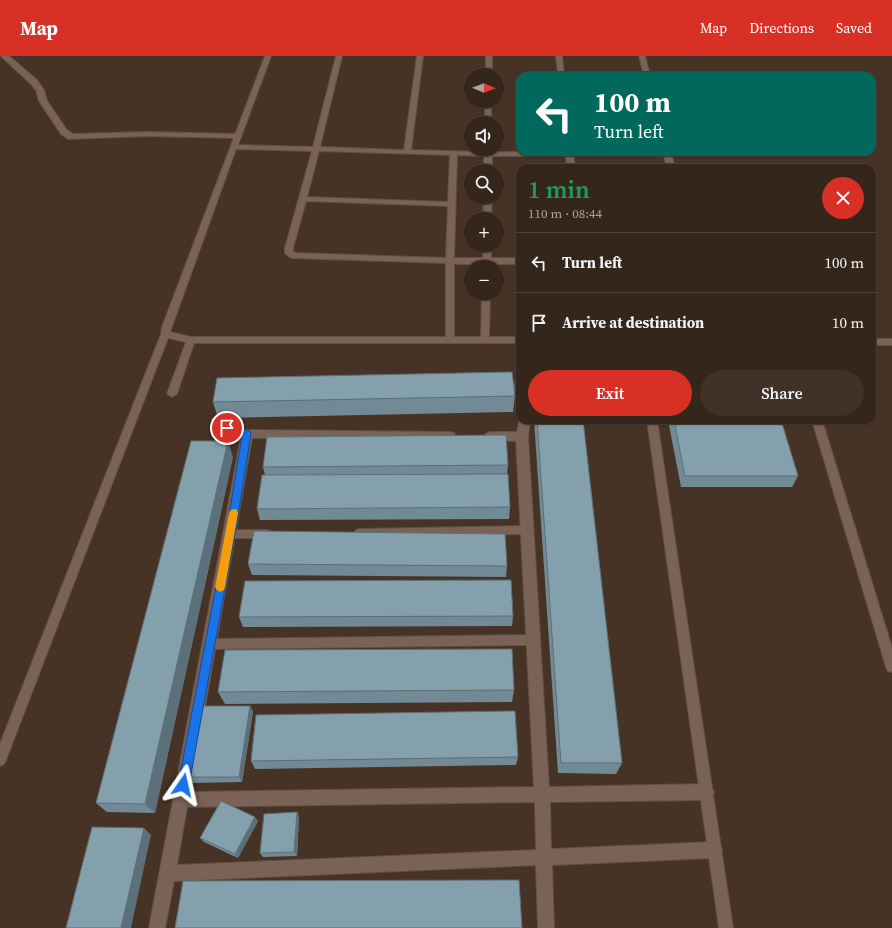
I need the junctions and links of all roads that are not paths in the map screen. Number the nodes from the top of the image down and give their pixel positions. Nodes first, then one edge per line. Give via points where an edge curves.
1 (5, 56) edge
2 (268, 56) edge
3 (339, 56) edge
4 (420, 56) edge
5 (489, 56) edge
6 (559, 56) edge
7 (642, 56) edge
8 (489, 68) edge
9 (561, 72) edge
10 (646, 72) edge
11 (238, 136) junction
12 (234, 147) junction
13 (316, 150) junction
14 (408, 152) junction
15 (504, 152) edge
16 (516, 152) edge
17 (454, 153) junction
18 (464, 153) edge
19 (302, 199) junction
20 (452, 204) junction
21 (450, 261) junction
22 (516, 261) edge
23 (464, 262) edge
24 (504, 262) edge
25 (486, 300) edge
26 (165, 334) junction
27 (191, 340) junction
28 (516, 340) edge
29 (450, 341) junction
30 (485, 341) junction
31 (876, 342) edge
32 (892, 342) edge
33 (172, 394) dead end
34 (524, 424) edge
35 (653, 424) edge
36 (818, 424) edge
37 (217, 425) edge
38 (247, 434) junction
39 (459, 436) edge
40 (482, 436) edge
41 (522, 437) junction
42 (527, 530) junction
43 (348, 533) edge
44 (230, 534) junction
45 (277, 534) edge
46 (533, 640) junction
47 (210, 644) junction
48 (892, 668) edge
49 (0, 760) edge
50 (706, 792) junction
51 (542, 795) junction
52 (180, 800) junction
53 (714, 850) junction
54 (545, 857) junction
55 (167, 873) junction
56 (157, 928) edge
57 (546, 928) edge
58 (726, 928) edge

1 - 11 street via 34,82 43,101 64,132 71,136
2 - 11 lane
3 - 13 lane
4 - 14 lane
5 - 8 lane
6 - 9 lane
7 - 10 lane
11 - 12 lane
12 - 13 lane
12 - 26 lane
13 - 14 lane
13 - 19 lane
14 - 17 lane
15 - 16 lane
17 - 18 lane
17 - 20 lane
19 - 20 lane
19 - 21 lane via 289,248 294,256
20 - 21 lane
21 - 23 lane
21 - 29 lane
22 - 24 lane
25 - 30 lane
26 - 27 lane
26 - 49 lane
27 - 29 lane
27 - 33 lane
28 - 30 lane
29 - 30 lane
31 - 32 lane
34 - 41 street
35 - 50 lane
36 - 48 lane
37 - 38 street
38 - 39 street
38 - 44 street
40 - 41 street
41 - 42 street
42 - 43 lane
42 - 46 street
44 - 45 lane
44 - 47 street
46 - 47 lane
46 - 51 street
47 - 52 street
50 - 51 street
50 - 53 lane
51 - 52 street
51 - 54 street
52 - 55 street
53 - 54 street
53 - 58 lane
54 - 55 street
54 - 57 street
55 - 56 street

